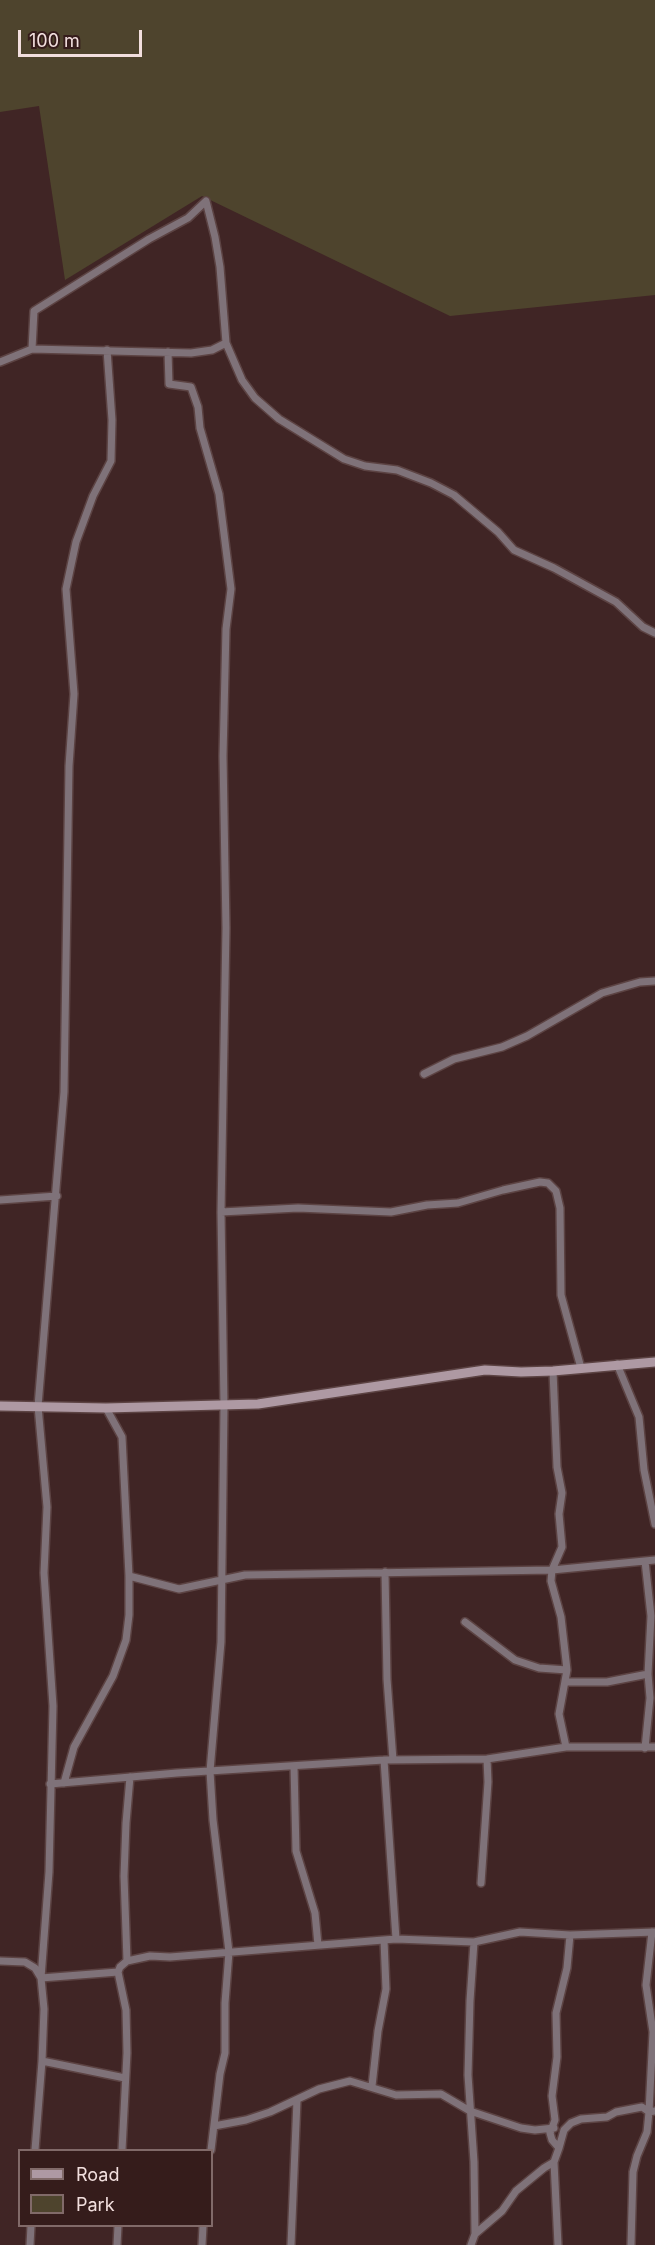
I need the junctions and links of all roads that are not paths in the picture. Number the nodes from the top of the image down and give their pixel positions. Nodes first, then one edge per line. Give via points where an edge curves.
1 (226, 343) junction
2 (32, 349) junction
3 (107, 350) junction
4 (168, 352) junction
5 (0, 362) edge
6 (655, 633) edge
7 (655, 981) edge
8 (424, 1074) dead end
9 (57, 1196) junction
10 (0, 1200) edge
11 (221, 1212) junction
12 (655, 1362) edge
13 (617, 1364) junction
14 (581, 1368) junction
15 (553, 1371) junction
16 (0, 1406) edge
17 (38, 1406) junction
18 (224, 1406) junction
19 (106, 1408) junction
20 (655, 1524) edge
21 (655, 1560) edge
22 (645, 1561) junction
23 (552, 1570) junction
24 (385, 1572) junction
25 (129, 1576) junction
26 (220, 1581) junction
27 (465, 1622) dead end
28 (567, 1670) junction
29 (648, 1674) junction
30 (566, 1682) junction
31 (566, 1747) junction
32 (655, 1747) edge
33 (645, 1748) junction
34 (487, 1759) junction
35 (393, 1760) junction
36 (384, 1761) junction
37 (294, 1766) junction
38 (210, 1771) junction
39 (130, 1777) junction
40 (64, 1783) junction
41 (50, 1784) junction
42 (481, 1883) dead end
43 (654, 1932) edge
44 (570, 1935) junction
45 (396, 1939) junction
46 (384, 1940) junction
47 (474, 1942) junction
48 (318, 1945) junction
49 (229, 1952) junction
50 (0, 1961) edge
51 (128, 1961) junction
52 (118, 1972) junction
53 (41, 1978) junction
54 (42, 2061) junction
55 (125, 2078) junction
56 (372, 2086) junction
57 (297, 2100) junction
58 (470, 2111) junction
59 (652, 2111) edge
60 (214, 2126) junction
61 (554, 2128) junction
62 (559, 2148) junction
63 (35, 2149) edge
64 (122, 2149) edge
65 (211, 2149) edge
66 (554, 2162) junction
67 (31, 2227) edge
68 (118, 2227) edge
69 (203, 2227) edge
70 (475, 2234) junction
71 (30, 2245) edge
72 (117, 2245) edge
73 (202, 2245) edge
74 (291, 2245) edge
75 (471, 2245) edge
76 (558, 2245) edge
77 (631, 2245) edge

1 - 2 street via 224,293 206,201 188,218 34,311
1 - 4 street via 212,350
1 - 6 street via 248,389 279,419 344,459 397,470 453,495 514,550 616,602
2 - 3 street
2 - 5 street
3 - 4 street
3 - 9 street via 111,461 75,542 66,589 74,693 64,1092
4 - 11 street via 169,384 191,387 198,407 200,429 219,494 231,589 226,629 223,756 226,928
7 - 8 street via 602,993 527,1036 454,1059
9 - 10 street
9 - 17 street
11 - 14 street via 298,1208 391,1212 458,1203 548,1183 556,1191 560,1208 561,1295
11 - 18 street
12 - 13 street
13 - 14 street
13 - 20 street via 639,1417
14 - 15 street
15 - 18 street via 485,1370
15 - 23 street via 562,1547
16 - 17 street
17 - 19 street
17 - 41 street via 54,1706
18 - 19 street
18 - 26 street
19 - 25 street via 122,1437
21 - 22 street
22 - 23 street
22 - 29 street via 651,1616
23 - 24 street
23 - 28 street
24 - 26 street via 245,1575
24 - 35 street
25 - 26 street via 179,1588
25 - 40 street via 126,1640 113,1676 74,1747
26 - 38 street via 221,1642
27 - 28 street via 525,1665
28 - 30 street
29 - 30 street via 607,1682
29 - 33 street
30 - 31 street via 559,1714
31 - 33 street
31 - 34 street
32 - 33 street
34 - 35 street
34 - 42 street
35 - 36 street
36 - 37 street
36 - 45 street
37 - 38 street
37 - 48 street via 296,1851 315,1913
38 - 39 street
38 - 49 street
39 - 40 street
39 - 51 street via 124,1876
40 - 41 street
41 - 53 street via 49,1872
43 - 44 street
43 - 59 street via 646,1985 653,2032
44 - 47 street via 520,1932
44 - 61 street via 567,1968 556,2008
45 - 46 street
45 - 47 street
46 - 48 street
46 - 56 street via 386,1989
47 - 58 street
48 - 49 street
49 - 51 street via 150,1956
49 - 60 street via 225,2053
50 - 53 street via 25,1962
51 - 52 street
52 - 53 street
52 - 55 street via 126,2010
53 - 54 street
54 - 55 street
54 - 63 street
55 - 64 street
56 - 57 street via 351,2081 319,2089
56 - 58 street via 396,2095 441,2094
57 - 60 street via 246,2120
57 - 74 street
58 - 61 street via 521,2128
58 - 70 street
59 - 62 street via 642,2107 571,2122 564,2130
59 - 77 street via 633,2172
60 - 65 street
61 - 62 street via 550,2133
62 - 66 street
66 - 70 street via 516,2191 498,2215
66 - 76 street
67 - 71 street
68 - 72 street
69 - 73 street
70 - 75 street

